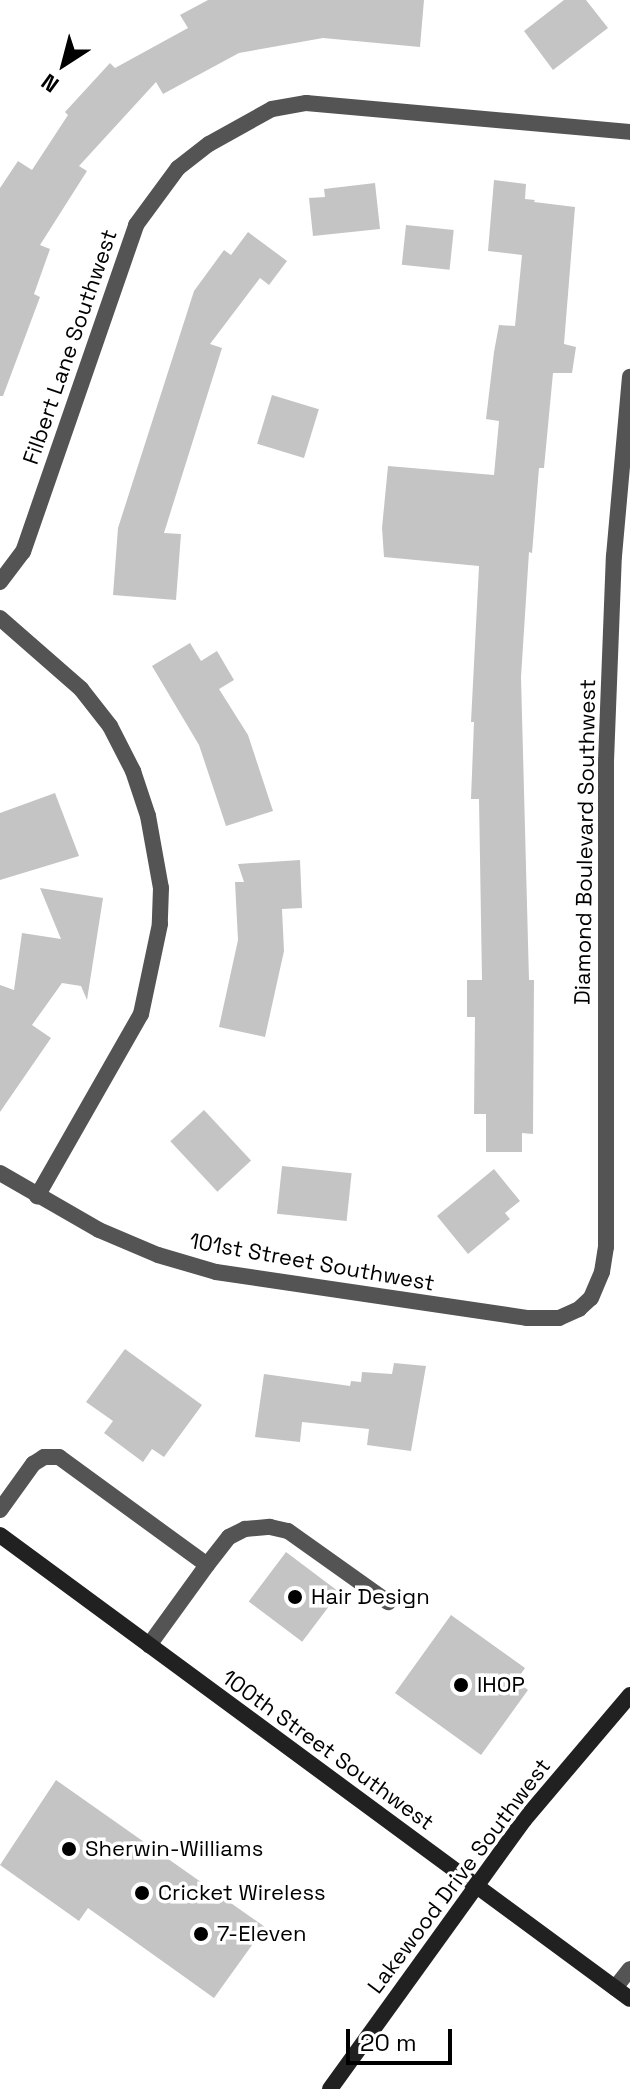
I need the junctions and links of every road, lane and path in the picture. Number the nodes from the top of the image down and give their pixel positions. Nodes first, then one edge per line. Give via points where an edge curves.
1 (630, 132) edge
2 (630, 377) edge
3 (0, 582) edge
4 (0, 618) edge
5 (0, 1173) edge
6 (37, 1196) junction
7 (585, 1304) joint
8 (0, 1510) edge
9 (0, 1535) edge
10 (207, 1565) junction
11 (388, 1602) dead end
12 (149, 1645) junction
13 (630, 1695) edge
14 (475, 1886) junction
15 (630, 1969) edge
16 (615, 1988) junction
17 (630, 1999) edge
18 (330, 2089) edge

1 - 3 street, Filbert Lane Southwest via 306,103 272,109 209,144 178,168 136,225 23,552
2 - 7 street, Diamond Boulevard Southwest via 615,543 606,761 606,1247 598,1284
4 - 6 street via 81,689 110,726 148,816 161,888 160,924 141,1014
5 - 6 street, 101st Street Southwest
6 - 7 street, 101st Street Southwest via 133,1245 216,1272 507,1316 559,1318
8 - 10 street via 33,1464 59,1457
9 - 12 main road, 100th Street Southwest
10 - 11 street via 229,1537 270,1527 288,1531
10 - 12 street
12 - 14 main road, 100th Street Southwest
13 - 14 main road, Lakewood Drive Southwest
14 - 16 main road, 100th Street Southwest
14 - 18 main road, Lakewood Drive Southwest
15 - 16 street
16 - 17 main road, 100th Street Southwest

